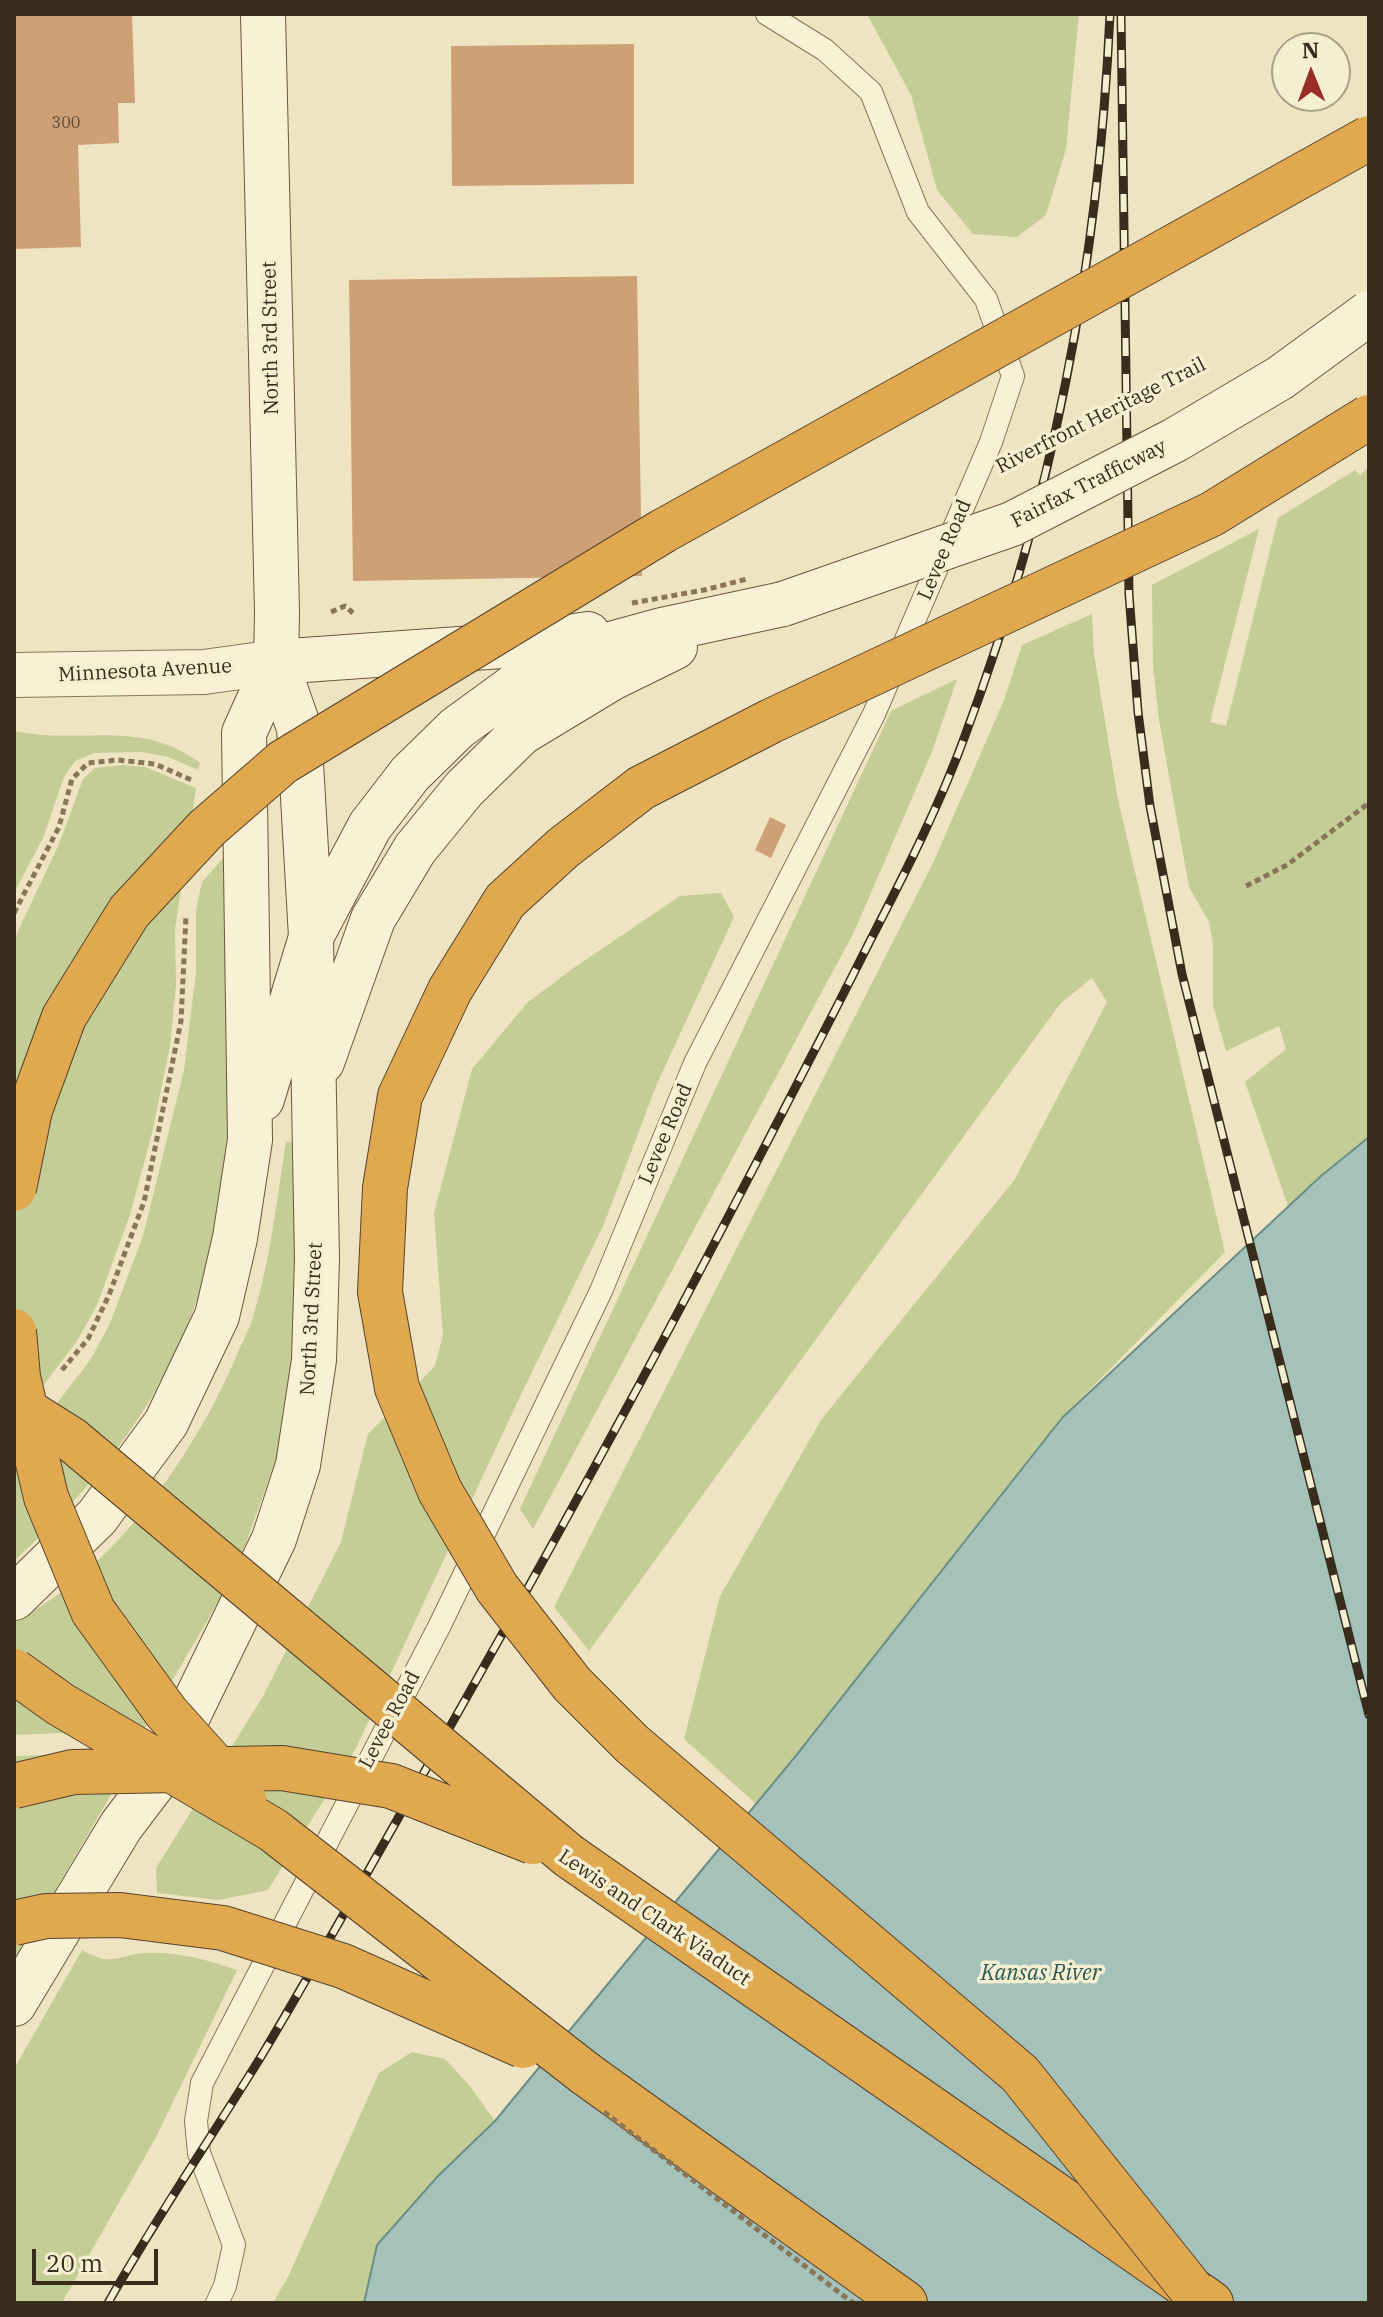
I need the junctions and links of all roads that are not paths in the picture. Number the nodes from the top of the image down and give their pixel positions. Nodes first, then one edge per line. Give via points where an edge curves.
1 (263, 14) edge
2 (767, 14) edge
3 (1369, 138) edge
4 (1369, 313) edge
5 (1369, 417) edge
6 (783, 604) junction
7 (276, 662) junction
8 (516, 665) junction
9 (22, 676) edge
10 (311, 937) junction
11 (313, 1087) junction
12 (250, 1140) junction
13 (14, 1189) edge
14 (14, 1331) edge
15 (14, 1378) edge
16 (14, 1403) edge
17 (71, 1439) junction
18 (14, 1598) edge
19 (14, 1671) edge
20 (14, 1786) edge
21 (273, 1830) junction
22 (569, 1856) junction
23 (14, 1923) edge
24 (14, 2004) edge
25 (586, 2074) junction
26 (1201, 2296) edge
27 (217, 2303) edge
28 (905, 2303) edge

1 - 7 main road, North 3rd Street
2 - 27 lane, Levee Road via 825,50 871,92 918,212 986,299 1013,376 991,442 874,714 695,1063 601,1291 439,1627 202,2083 196,2121 199,2153 234,2245
3 - 13 highway, bridge via 663,531 283,762 206,829 129,912 64,1017 30,1110
4 - 6 main road, Fairfax Trafficway, bridge via 1267,386 1012,524
5 - 26 highway, bridge via 1212,514 771,721 641,788 563,848 505,901 450,990 400,1096 385,1188 380,1292 397,1388 440,1491 497,1588 572,1684 632,1744 1020,2074
6 - 8 main road
6 - 11 main road via 695,637 626,671 521,733 464,789 415,849 373,919
7 - 8 main road, Minnesota Avenue
7 - 9 main road, Minnesota Avenue via 204,672
7 - 10 main road, North 3rd Street via 299,728
7 - 12 main road, North 3rd Street via 244,733
8 - 10 main road via 410,774 370,826
10 - 11 main road, North 3rd Street
10 - 12 main road
11 - 24 main road, North 3rd Street via 314,1360 298,1465 274,1539 159,1776 121,1826
12 - 18 main road, North 3rd Street via 217,1316 166,1423 97,1517
14 - 21 highway, bridge via 18,1377 46,1497 93,1611 166,1712
15 - 17 highway, bridge
16 - 17 highway, bridge
17 - 22 highway, bridge
19 - 21 highway, bridge via 60,1704
20 - 22 highway, Lewis and Clark Viaduct, bridge via 73,1772 282,1768 391,1786
21 - 25 highway, bridge
22 - 26 highway, Lewis and Clark Viaduct, bridge
23 - 25 highway, bridge via 46,1916 120,1915 223,1928 343,1966
25 - 28 highway

